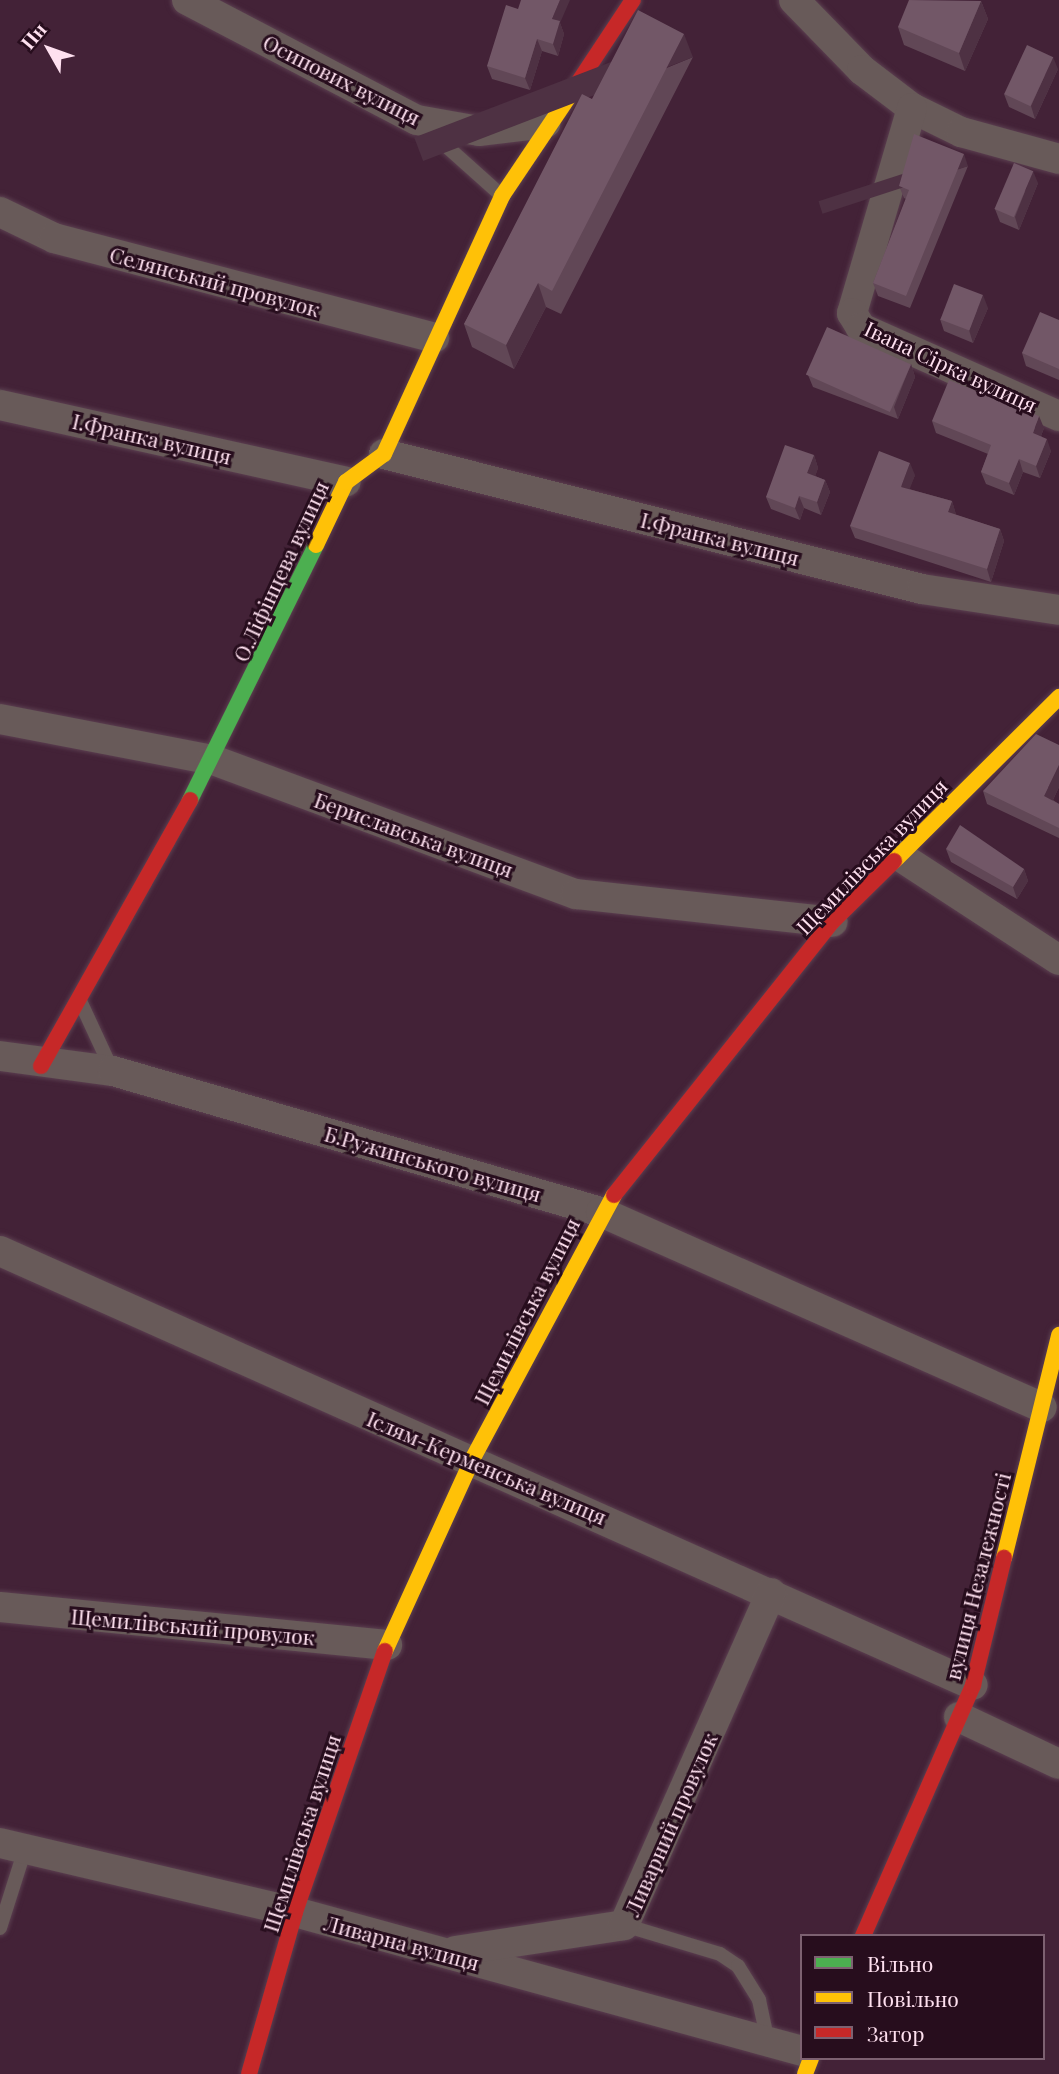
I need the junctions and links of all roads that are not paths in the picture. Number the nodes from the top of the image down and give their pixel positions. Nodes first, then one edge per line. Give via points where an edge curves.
1 (187, 0) edge
2 (633, 0) edge
3 (794, 0) edge
4 (912, 108) junction
5 (417, 120) junction
6 (546, 123) junction
7 (1059, 159) edge
8 (502, 195) junction
9 (0, 212) edge
10 (434, 338) junction
11 (0, 405) edge
12 (1059, 416) edge
13 (384, 454) junction
14 (346, 482) junction
15 (1059, 610) edge
16 (1059, 697) edge
17 (0, 719) edge
18 (213, 760) junction
19 (898, 855) junction
20 (832, 922) junction
21 (1059, 960) edge
22 (79, 998) junction
23 (0, 1056) edge
24 (41, 1066) junction
25 (113, 1071) junction
26 (601, 1212) junction
27 (0, 1251) edge
28 (1059, 1335) edge
29 (1042, 1407) junction
30 (473, 1458) junction
31 (771, 1593) junction
32 (0, 1607) edge
33 (387, 1645) junction
34 (974, 1685) junction
35 (959, 1717) junction
36 (1059, 1764) edge
37 (12, 1846) edge
38 (295, 1912) junction
39 (624, 1925) junction
40 (0, 1928) edge
41 (864, 1934) edge
42 (443, 1953) junction
43 (768, 2042) junction
44 (800, 2050) edge
45 (249, 2074) edge

1 - 5 street, Осипових вулиця
2 - 6 street
3 - 4 street via 862,70
4 - 7 street via 961,132
4 - 12 street, Івана Сірка вулиця via 852,313 861,328
5 - 6 street, Осипових вулиця via 480,131
5 - 8 lane
6 - 8 street
8 - 10 street
9 - 10 street, Селянський провулок via 54,239
10 - 13 street
11 - 14 street, І.Франка вулиця
13 - 14 street, О.Ліфінцева вулиця
13 - 15 street, І.Франка вулиця via 922,589
14 - 18 street, О.Ліфінцева вулиця
16 - 19 street, Щемилівська вулиця
17 - 18 street, Бериславська вулиця
18 - 20 street, Бериславська вулиця via 576,894
18 - 22 street, О.Ліфінцева вулиця
19 - 20 street, Щемилівська вулиця
19 - 21 street
20 - 26 street, Щемилівська вулиця
22 - 24 street, О.Ліфінцева вулиця
22 - 25 lane
23 - 24 street, Б.Ружинського вулиця
24 - 25 street, Б.Ружинського вулиця
25 - 26 street, Б.Ружинського вулиця
26 - 29 street, Б.Ружинського вулиця
26 - 30 street, Щемилівська вулиця
27 - 30 street, Іслям-Керменська вулиця via 265,1373
28 - 29 street, вулиця Незалежності
29 - 34 street, вулиця Незалежності
30 - 31 street, Іслям-Керменська вулиця
30 - 33 street, Щемилівська вулиця
31 - 34 street, Іслям-Керменська вулиця
31 - 39 street, Ливарний провулок
32 - 33 street, Щемилівський провулок
33 - 38 street, Щемилівська вулиця
34 - 35 street, вулиця Незалежності
35 - 36 street
35 - 41 street, вулиця Незалежності
37 - 38 street, Ливарна вулиця
37 - 40 lane
38 - 42 street, Ливарна вулиця
38 - 45 street, Щемилівська вулиця
39 - 42 street, Ливарний провулок
39 - 43 lane via 720,1954 738,1966 759,2000
42 - 43 street, Ливарна вулиця
43 - 44 street, Ливарна вулиця

